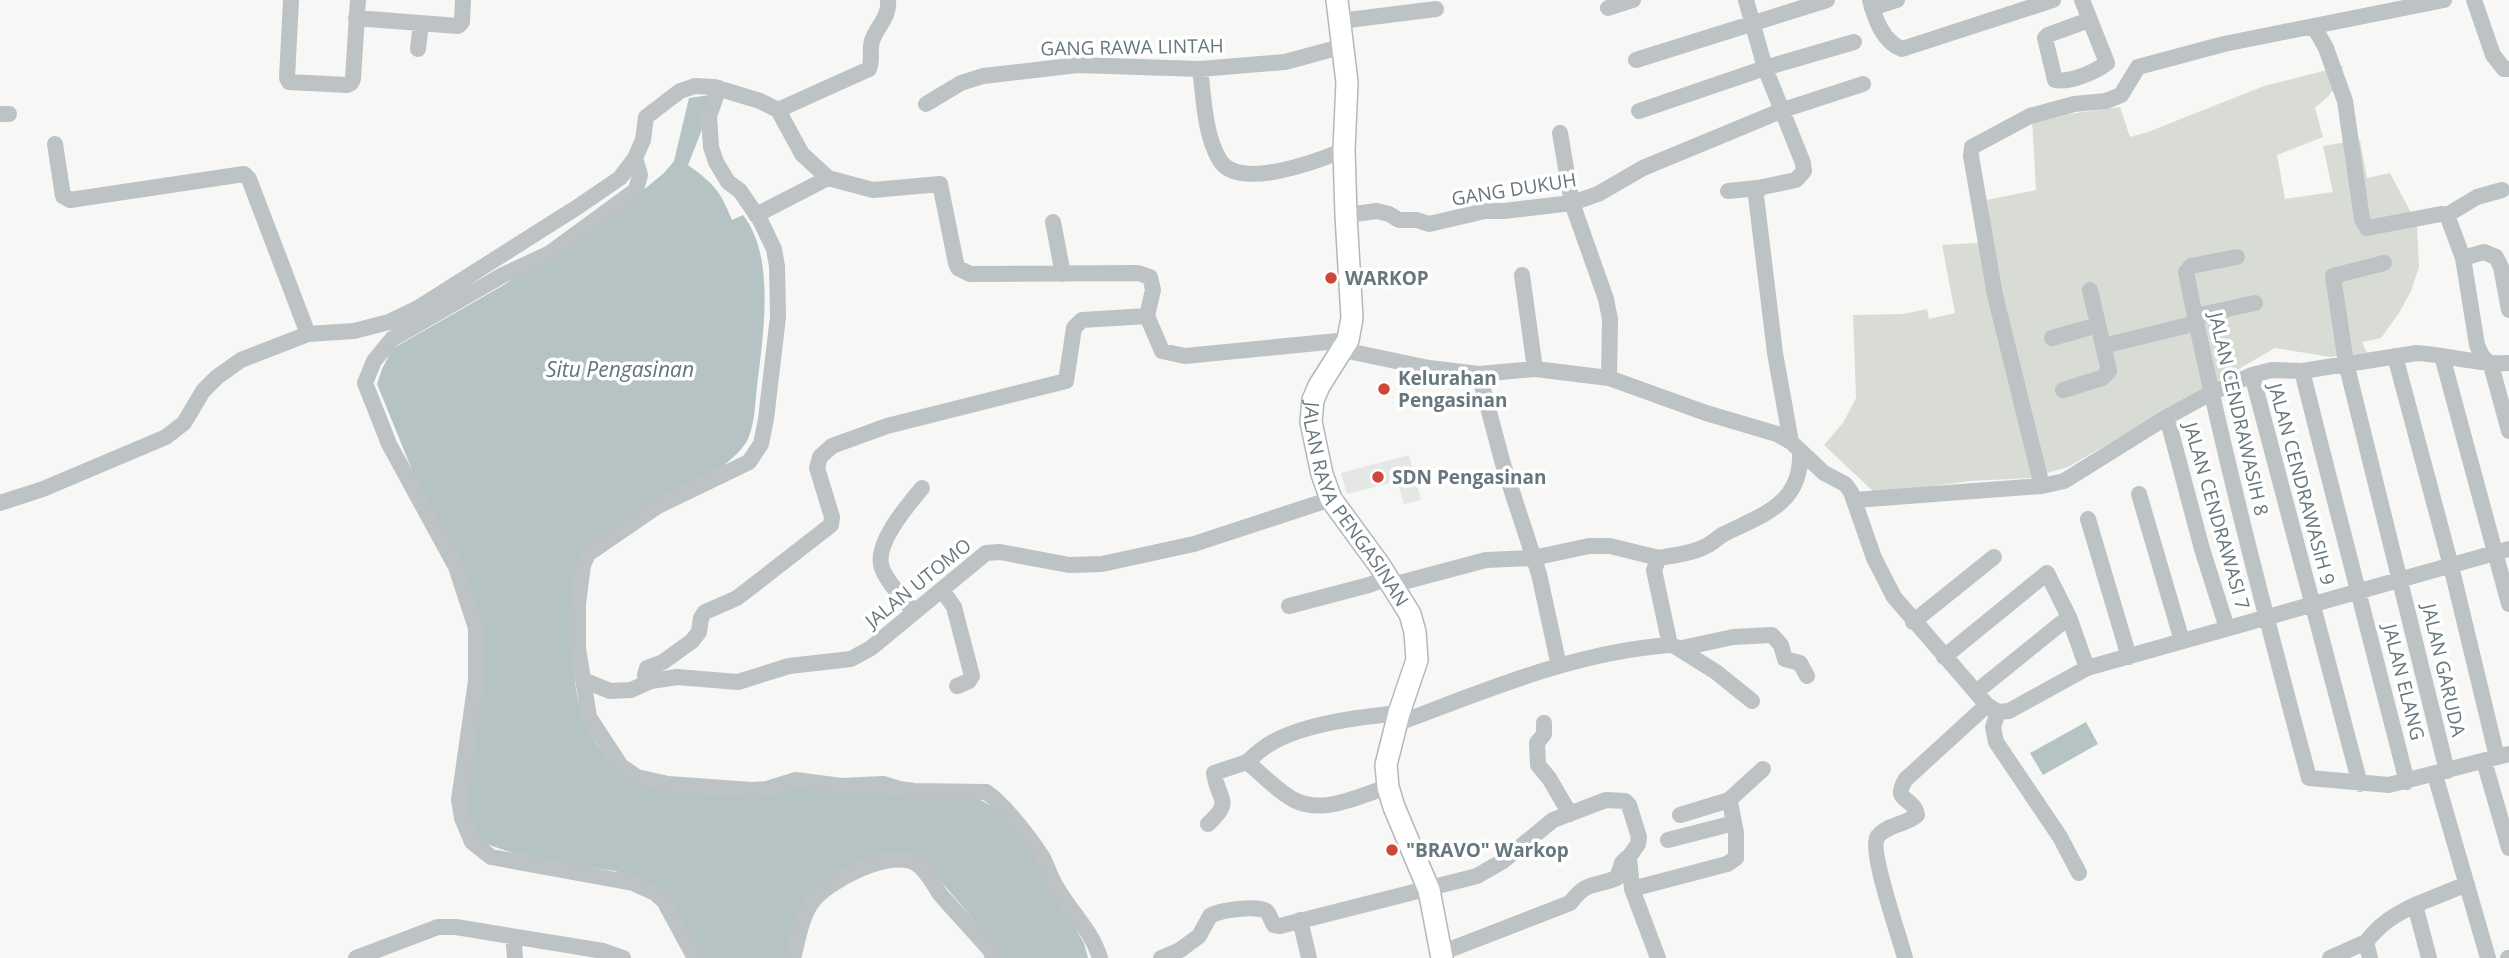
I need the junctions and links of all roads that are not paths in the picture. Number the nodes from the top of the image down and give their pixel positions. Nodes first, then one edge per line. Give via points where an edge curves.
1 (292, 0) edge
2 (358, 0) edge
3 (463, 0) edge
4 (888, 0) edge
5 (1337, 0) edge
6 (1633, 0) edge
7 (1746, 0) edge
8 (1827, 0) edge
9 (1897, 0) edge
10 (2053, 0) edge
11 (2082, 0) edge
12 (2444, 0) edge
13 (2474, 0) edge
14 (1871, 4) edge
15 (1608, 8) dead end
16 (1436, 9) dead end
17 (356, 18) junction
18 (2089, 20) dead end
19 (1340, 21) junction
20 (421, 23) junction
21 (1753, 24) junction
22 (2314, 27) junction
23 (1854, 42) dead end
24 (1344, 46) junction
25 (418, 49) dead end
26 (1636, 60) dead end
27 (1765, 68) junction
28 (1200, 69) junction
29 (2509, 69) edge
30 (1863, 84) dead end
31 (719, 88) junction
32 (926, 104) dead end
33 (778, 110) junction
34 (1783, 110) junction
35 (1639, 111) dead end
36 (1560, 133) dead end
37 (55, 144) dead end
38 (1344, 150) junction
39 (635, 159) junction
40 (828, 178) junction
41 (1758, 188) junction
42 (2502, 190) dead end
43 (1728, 191) dead end
44 (1572, 203) junction
45 (755, 215) junction
46 (1346, 215) junction
47 (2447, 215) junction
48 (1053, 222) dead end
49 (2237, 257) dead end
50 (2463, 258) junction
51 (2384, 263) dead end
52 (1063, 274) junction
53 (1522, 275) dead end
54 (2090, 290) dead end
55 (2255, 303) dead end
56 (2509, 310) edge
57 (1147, 316) junction
58 (2196, 319) junction
59 (2098, 325) junction
60 (308, 334) junction
61 (2052, 338) dead end
62 (1345, 345) junction
63 (2103, 346) junction
64 (2395, 356) junction
65 (2442, 356) junction
66 (2346, 363) junction
67 (2509, 363) edge
68 (2491, 365) junction
69 (1535, 369) junction
70 (2302, 371) junction
71 (1479, 374) junction
72 (2252, 375) junction
73 (1609, 378) junction
74 (2063, 390) dead end
75 (2211, 393) junction
76 (2167, 417) junction
77 (2509, 431) edge
78 (1799, 451) junction
79 (2042, 486) junction
80 (922, 488) dead end
81 (2139, 494) dead end
82 (1331, 499) junction
83 (1855, 500) junction
84 (0, 503) edge
85 (2088, 519) dead end
86 (2502, 551) edge
87 (1994, 556) dead end
88 (1533, 558) junction
89 (1658, 558) junction
90 (2451, 566) junction
91 (2401, 579) junction
92 (1390, 582) junction
93 (942, 590) junction
94 (2360, 591) junction
95 (2312, 604) junction
96 (2509, 604) edge
97 (1289, 606) dead end
98 (914, 612) junction
99 (2069, 617) junction
100 (2265, 617) junction
101 (1913, 622) junction
102 (2227, 628) junction
103 (2182, 641) junction
104 (1676, 647) junction
105 (1944, 657) junction
106 (2129, 657) junction
107 (1559, 666) junction
108 (2087, 668) junction
109 (1807, 676) dead end
110 (583, 680) junction
111 (647, 683) junction
112 (957, 686) dead end
113 (1976, 692) junction
114 (1752, 701) dead end
115 (1993, 709) junction
116 (1398, 718) junction
117 (1545, 723) dead end
118 (2496, 757) edge
119 (1247, 762) junction
120 (1763, 769) dead end
121 (2441, 773) junction
122 (2407, 782) junction
123 (2360, 783) junction
124 (1388, 787) junction
125 (1728, 801) junction
126 (1570, 814) junction
127 (1680, 815) dead end
128 (1734, 823) junction
129 (1209, 824) dead end
130 (1668, 840) dead end
131 (2509, 848) edge
132 (1629, 857) junction
133 (2079, 873) dead end
134 (2466, 884) junction
135 (1632, 889) junction
136 (1430, 890) junction
137 (2415, 905) junction
138 (1300, 920) junction
139 (2368, 950) edge
140 (514, 951) edge
141 (1441, 955) edge
142 (356, 958) edge
143 (387, 958) edge
144 (583, 958) edge
145 (623, 958) edge
146 (695, 958) edge
147 (793, 958) edge
148 (993, 958) edge
149 (1100, 958) edge
150 (1161, 958) edge
151 (1309, 958) edge
152 (1658, 958) edge
153 (1905, 958) edge
154 (2330, 958) edge
155 (2429, 958) edge
156 (2488, 958) edge

1 - 17 street via 287,78 292,84 351,83
2 - 17 street
3 - 20 street via 461,25
4 - 33 street via 887,14 871,44 869,69
5 - 19 main road, JALAN RAYA PENGASINAN
6 - 15 street
7 - 21 street
8 - 21 street
9 - 14 street
10 - 14 street via 1902,49 1892,45
11 - 18 street
12 - 22 street
13 - 29 street via 2493,55
16 - 19 street
17 - 20 street
19 - 24 main road, JALAN RAYA PENGASINAN
20 - 25 street
21 - 26 street
21 - 27 street
22 - 47 street via 2345,101 2367,228
22 - 79 street via 2138,67 2121,95 2030,116 1972,147 1995,295
23 - 27 street
24 - 28 street, GANG RAWA LINTAH via 1284,62
24 - 38 main road, JALAN RAYA PENGASINAN
27 - 34 street
27 - 35 street
28 - 32 street, GANG RAWA LINTAH via 1078,65 983,76
28 - 38 street via 1206,120 1227,168 1262,174 1316,162
30 - 34 street, GANG DUKUH
31 - 33 street
31 - 39 street via 688,88 651,113 644,122
31 - 45 street via 709,116 711,146 728,182 740,191
33 - 40 street via 802,154
34 - 41 street via 1804,171 1796,180
34 - 44 street, GANG DUKUH
36 - 44 street
37 - 60 street via 63,196 69,200 244,174
38 - 46 main road, JALAN RAYA PENGASINAN
39 - 60 street via 620,178 418,308 354,331
39 - 146 street via 640,175 636,190 550,253 502,275 392,339 374,361 365,383 389,444 456,568 476,628 476,681 459,800 472,842 491,857 633,883 655,893
40 - 45 street
40 - 52 street via 873,190 940,184 958,268 970,274
41 - 43 street
41 - 78 street via 1775,353
42 - 47 street via 2477,197
44 - 46 street, GANG DUKUH via 1485,211 1429,224 1377,211
44 - 73 street via 1606,299
45 - 110 street via 774,249 778,317 761,444 749,462 659,506 588,554 578,604
46 - 62 main road, JALAN RAYA PENGASINAN via 1352,318
47 - 50 street
48 - 52 street
49 - 58 street, JALAN CENDRAWASIH 8 via 2191,266 2186,272
50 - 56 street via 2484,252 2496,257
50 - 68 street via 2477,345
51 - 66 street, JALAN GARUDA via 2333,276
52 - 57 street via 1138,273 1150,277 1153,290
53 - 69 street
54 - 59 street
55 - 58 street
57 - 62 street via 1162,351 1185,356
57 - 111 street via 1082,320 1074,328 1066,381 887,426 832,446 820,457 817,468 831,526 737,598 705,612 692,641 647,668
58 - 63 street
58 - 75 street, JALAN CENDRAWASIH 8
59 - 61 street
59 - 63 street
60 - 84 street via 241,360 217,377 184,423 166,437
62 - 71 street via 1429,368
62 - 82 main road, JALAN RAYA PENGASINAN via 1319,386 1311,414
63 - 74 street via 2107,375
64 - 65 street
64 - 66 street
64 - 90 street
65 - 68 street
65 - 86 street
66 - 70 street
66 - 91 street, JALAN GARUDA
67 - 68 street
68 - 77 street
69 - 71 street
69 - 73 street
70 - 72 street via 2281,369
70 - 94 street, JALAN ELANG
71 - 88 street
72 - 75 street
72 - 95 street, JALAN CENDRAWASIH 9
73 - 78 street via 1777,434
75 - 76 street
75 - 100 street, JALAN CENDRAWASIH 8
76 - 79 street via 2063,481
76 - 102 street, JALAN CENDRAWASI 7
78 - 83 street via 1845,484
78 - 89 street via 1801,466 1785,499 1762,517 1706,547
79 - 83 street
80 - 98 street via 897,520 880,555 883,571
81 - 103 street
82 - 92 main road, JALAN RAYA PENGASINAN
82 - 93 street, JALAN UTOMO via 1194,544 1102,564 1069,565 986,553
83 - 101 street via 1882,577
85 - 106 street
86 - 90 street
86 - 96 street
87 - 101 street
88 - 89 street via 1589,546 1610,546
88 - 92 street via 1486,561
88 - 107 street
89 - 104 street via 1654,570
90 - 91 street
90 - 118 street
91 - 94 street
91 - 121 street, JALAN GARUDA
92 - 97 street
92 - 116 main road, JALAN RAYA PENGASINAN via 1410,614 1418,648
93 - 98 street, JALAN UTOMO
93 - 112 street via 954,607 972,676
94 - 95 street
94 - 122 street, JALAN ELANG
95 - 100 street
95 - 123 street, JALAN CENDRAWASIH 9
98 - 111 street, JALAN UTOMO via 860,656 789,666 738,682 677,677
99 - 105 street via 2047,573
99 - 108 street
99 - 113 street
100 - 102 street
100 - 123 street, JALAN CENDRAWASIH 8 via 2309,778
101 - 105 street
102 - 103 street
103 - 106 street
104 - 107 street via 1650,646
104 - 109 street via 1772,635 1785,659 1800,663
104 - 114 street via 1716,671
105 - 113 street
106 - 108 street
107 - 116 street
108 - 115 street via 2009,710
110 - 111 street via 610,691
110 - 149 street via 589,717 621,766 637,777 752,790 796,780 986,792 1018,822 1096,943
113 - 115 street
115 - 133 street via 1996,742
115 - 153 street via 1906,779 1900,794 1917,815 1881,832 1875,843
116 - 119 street via 1351,719 1286,736 1269,743
116 - 124 main road, JALAN RAYA PENGASINAN via 1387,753
117 - 126 street via 1544,734 1536,743 1538,765
118 - 121 street
118 - 131 street
119 - 124 street via 1290,798 1312,806
119 - 129 street via 1214,773 1223,807
120 - 125 street
121 - 122 street
121 - 134 street, JALAN GARUDA
122 - 123 street via 2389,786
124 - 136 main road, JALAN RAYA PENGASINAN
125 - 127 street
125 - 128 street
126 - 132 street via 1606,800 1625,800 1639,837
126 - 136 street via 1542,828 1477,876
128 - 130 street
128 - 135 street via 1737,858 1733,862
132 - 135 street
132 - 141 street via 1617,878 1579,890 1570,903
134 - 137 street
134 - 156 street, JALAN GARUDA
135 - 152 street
136 - 138 street
136 - 141 main road, JALAN RAYA PENGASINAN
137 - 139 street via 2390,916
137 - 155 street
138 - 150 street via 1280,926 1274,925 1263,909 1225,910 1210,916 1199,936
138 - 151 street
139 - 154 street
140 - 143 street via 443,937
140 - 144 street
142 - 145 street via 438,928 456,927
147 - 148 street via 803,922 822,891 863,869 906,860 918,864

